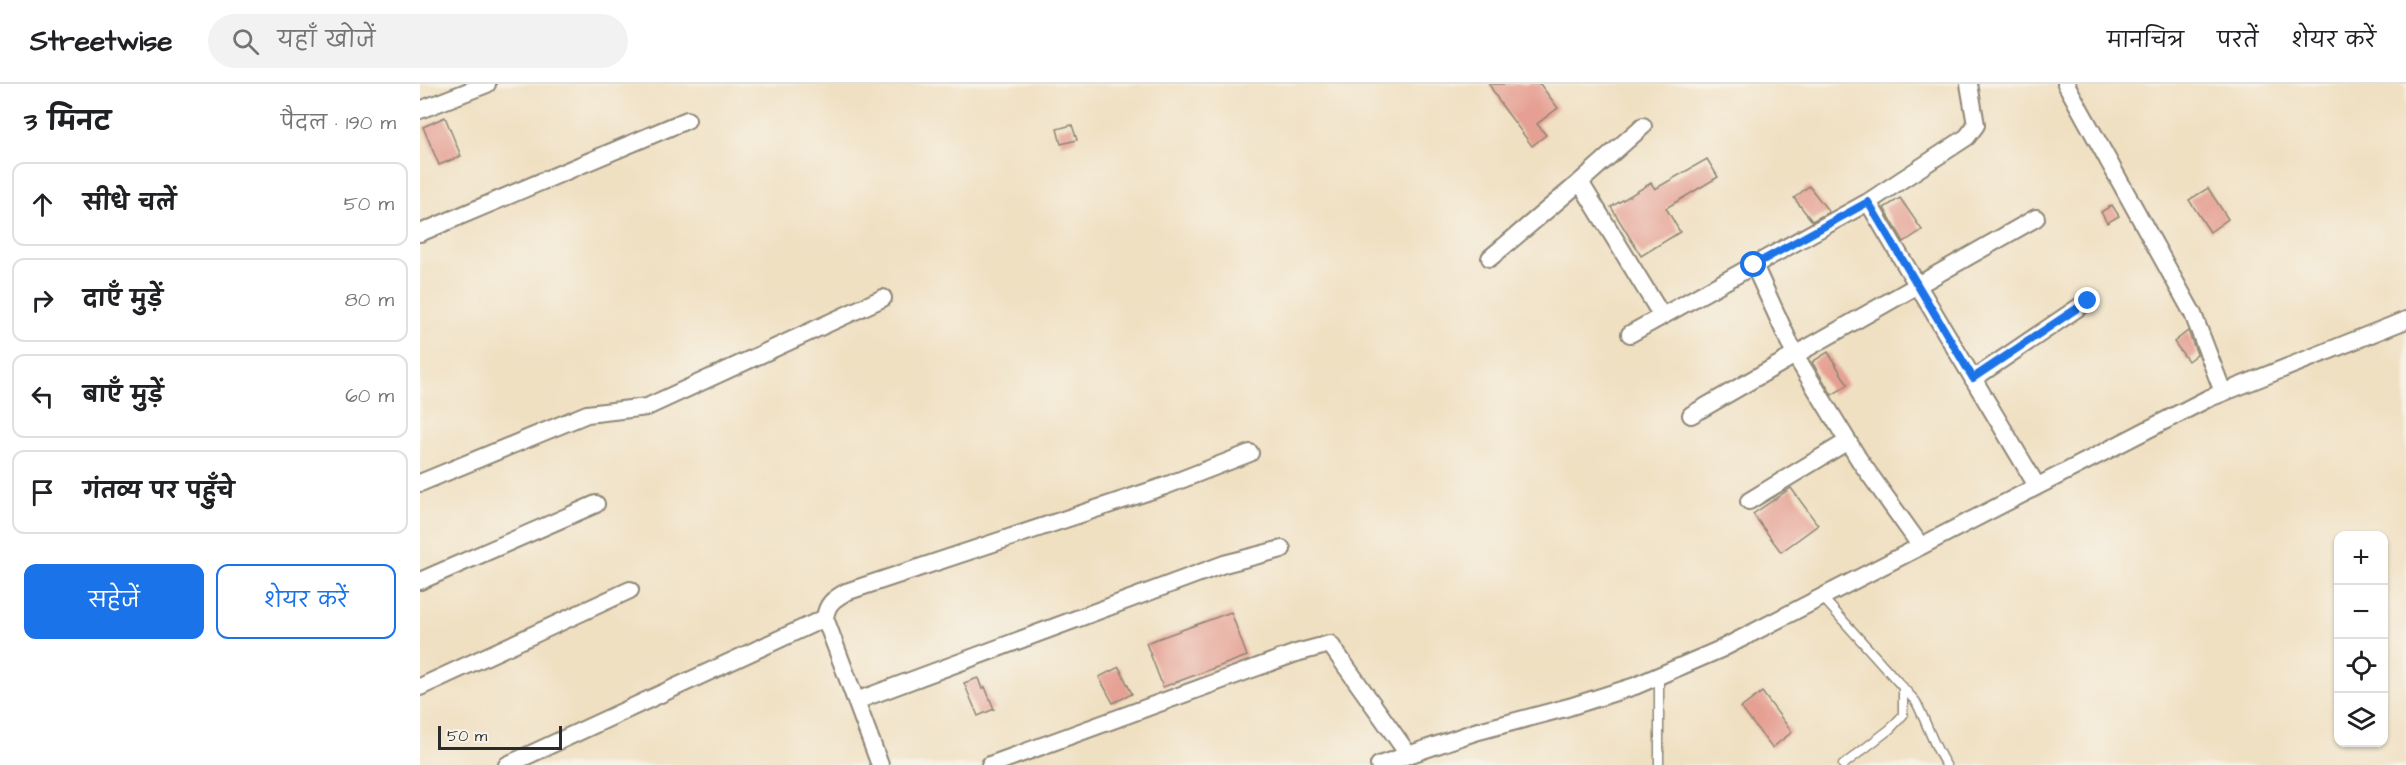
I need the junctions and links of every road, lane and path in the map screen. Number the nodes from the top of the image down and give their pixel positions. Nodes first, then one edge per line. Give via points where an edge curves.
1 (487, 84) edge
2 (1969, 84) edge
3 (2066, 84) edge
4 (420, 110) edge
5 (687, 120) dead end
6 (1643, 126) dead end
7 (1580, 182) junction
8 (1868, 202) junction
9 (2036, 218) dead end
10 (420, 233) edge
11 (1490, 258) dead end
12 (1754, 265) junction
13 (1918, 286) junction
14 (883, 298) dead end
15 (2088, 301) dead end
16 (1662, 316) junction
17 (2406, 320) edge
18 (1630, 334) dead end
19 (1795, 355) junction
20 (1973, 378) junction
21 (2223, 392) junction
22 (1690, 415) dead end
23 (1848, 441) junction
24 (1250, 453) dead end
25 (420, 483) edge
26 (2037, 486) junction
27 (1749, 501) dead end
28 (596, 504) dead end
29 (1920, 545) junction
30 (1282, 549) dead end
31 (420, 581) edge
32 (630, 590) dead end
33 (1822, 596) junction
34 (825, 618) junction
35 (1659, 675) junction
36 (1903, 686) junction
37 (420, 687) edge
38 (856, 700) junction
39 (1408, 754) junction
40 (507, 765) edge
41 (880, 765) edge
42 (990, 765) edge
43 (1379, 765) edge
44 (1659, 765) edge
45 (1843, 765) edge
46 (1946, 765) edge

1 - 4 street
2 - 8 street via 1976,125 1967,137
3 - 21 street via 2193,314
5 - 10 street
6 - 7 street
7 - 11 street
7 - 16 street
8 - 12 street
8 - 13 street
9 - 13 street
12 - 16 street
12 - 19 street
13 - 19 street
13 - 20 street
14 - 25 street via 647,407 587,414
15 - 20 street
16 - 18 street
17 - 21 street
19 - 22 street
19 - 23 street
20 - 26 street
21 - 26 street
23 - 27 street
23 - 29 street
24 - 34 street via 1166,486 846,592 826,607
26 - 29 street
28 - 31 street
29 - 33 street
30 - 38 street via 1224,564
32 - 37 street
33 - 35 street via 1721,649
33 - 36 lane
34 - 38 street
34 - 40 street
35 - 39 street via 1569,707
35 - 44 lane
36 - 45 lane via 1903,715
36 - 46 lane via 1924,717
38 - 41 street
39 - 42 street via 1330,644
39 - 43 street

